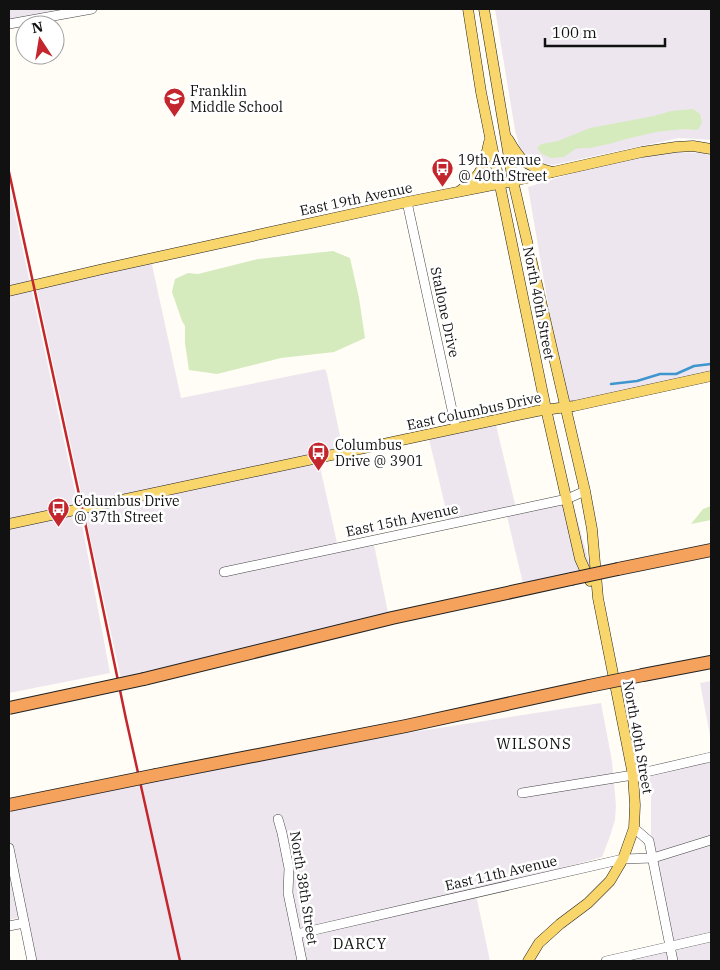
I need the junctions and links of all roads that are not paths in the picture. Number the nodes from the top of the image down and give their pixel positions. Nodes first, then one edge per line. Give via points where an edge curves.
1 (86, 9) edge
2 (468, 9) edge
3 (484, 9) edge
4 (9, 24) edge
5 (505, 133) junction
6 (490, 137) junction
7 (711, 149) edge
8 (553, 172) junction
9 (513, 181) junction
10 (500, 184) junction
11 (458, 192) junction
12 (407, 202) junction
13 (9, 291) edge
14 (711, 376) edge
15 (565, 407) junction
16 (546, 409) junction
17 (456, 428) junction
18 (585, 491) junction
19 (567, 499) junction
20 (9, 524) edge
21 (711, 550) edge
22 (224, 572) dead end
23 (598, 598) junction
24 (711, 662) edge
25 (9, 708) edge
26 (711, 757) edge
27 (632, 774) junction
28 (522, 793) dead end
29 (9, 805) edge
30 (278, 820) dead end
31 (634, 828) junction
32 (711, 840) edge
33 (9, 848) edge
34 (653, 858) junction
35 (623, 859) junction
36 (24, 923) junction
37 (9, 926) edge
38 (297, 934) junction
39 (711, 937) edge
40 (670, 946) junction
41 (32, 961) edge
42 (302, 961) edge
43 (528, 961) edge
44 (606, 961) edge
45 (673, 961) edge

1 - 4 street
2 - 6 main road, North 40th Street
3 - 5 main road, North 40th Street
5 - 8 main road via 522,161
5 - 9 main road, North 40th Street
6 - 10 main road, North 40th Street
6 - 11 main road via 483,168
7 - 8 main road, East 19th Avenue via 693,146 659,149
8 - 9 main road, East 19th Avenue
9 - 10 main road, East 19th Avenue
9 - 15 main road, North 40th Street
10 - 11 main road, East 19th Avenue
10 - 16 main road, North 40th Street
11 - 12 main road, East 19th Avenue
12 - 13 main road, East 19th Avenue
12 - 17 street, Stallone Drive
14 - 15 main road, East Columbus Drive
15 - 16 main road, East Columbus Drive
15 - 18 main road, North 40th Street
16 - 17 main road, East Columbus Drive
16 - 19 main road, North 40th Street
17 - 20 main road, East Columbus Drive
18 - 19 street, East 15th Avenue
18 - 23 main road, North 40th Street
19 - 22 street, East 15th Avenue
19 - 23 main road, North 40th Street via 580,559
21 - 25 highway, bridge via 383,620 144,680
23 - 27 main road, North 40th Street
24 - 29 highway, bridge
26 - 27 street
27 - 28 street
27 - 31 main road, North 40th Street
30 - 38 street, North 38th Street via 289,868 288,893
31 - 34 street via 649,841
31 - 35 main road, North 40th Street
32 - 34 street, East 11th Avenue
33 - 36 street
34 - 35 street, East 11th Avenue
34 - 40 street
35 - 38 street, East 11th Avenue
35 - 43 main road, North 40th Street via 610,881 539,943
36 - 37 street
36 - 41 street
38 - 42 street, North 38th Street
39 - 40 street
40 - 44 street
40 - 45 street

